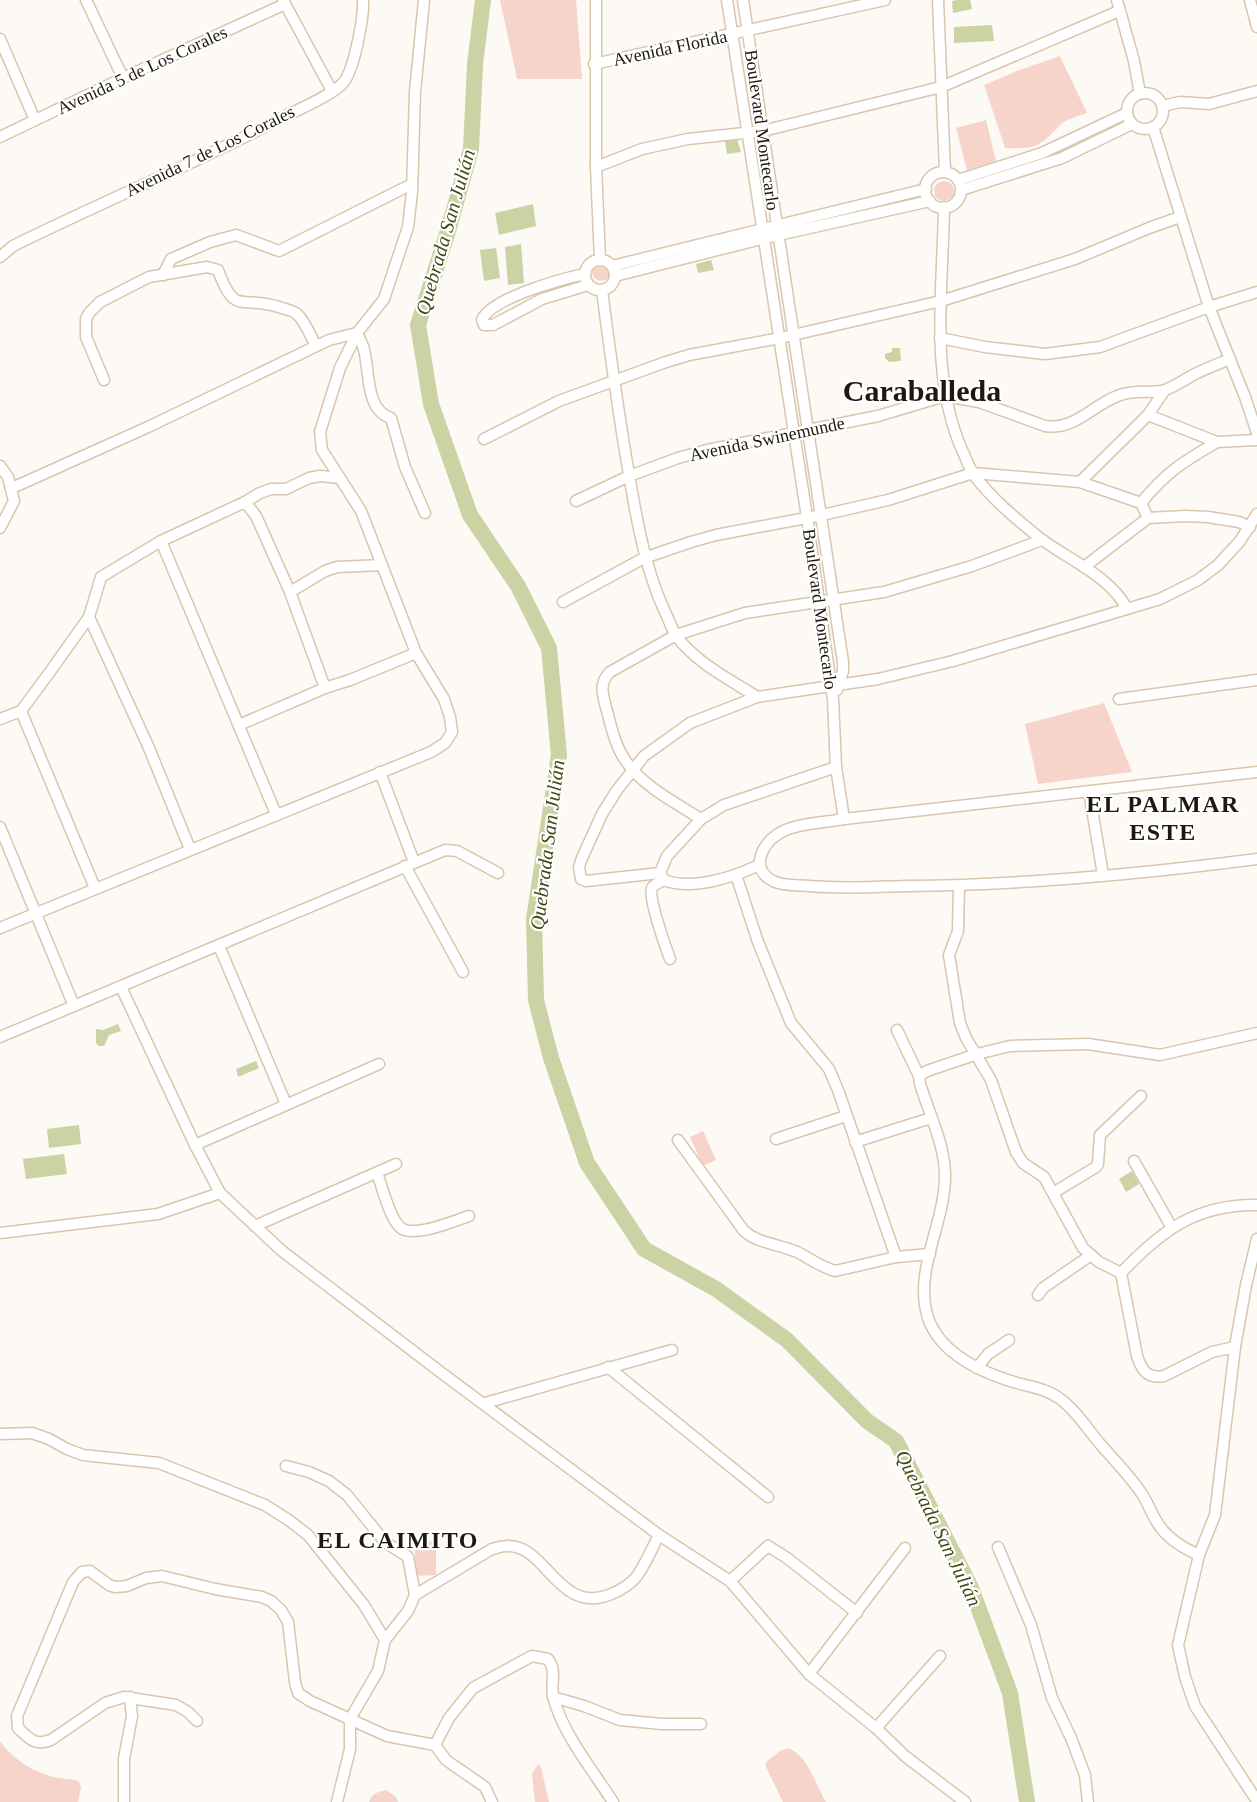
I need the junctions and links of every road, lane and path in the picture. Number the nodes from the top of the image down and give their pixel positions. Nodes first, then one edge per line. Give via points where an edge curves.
1 (86, 0) edge
2 (363, 0) edge
3 (424, 0) edge
4 (596, 0) edge
5 (727, 0) edge
6 (742, 0) edge
7 (885, 0) edge
8 (938, 0) edge
9 (1250, 0) edge
10 (284, 2) edge
11 (1118, 5) edge
12 (1257, 27) edge
13 (747, 31) junction
14 (732, 34) junction
15 (0, 39) edge
16 (594, 64) junction
17 (123, 78) junction
18 (941, 87) junction
19 (332, 91) junction
20 (1257, 92) edge
21 (1140, 94) junction
22 (1162, 106) junction
23 (1129, 118) junction
24 (35, 120) junction
25 (1153, 127) junction
26 (763, 131) junction
27 (749, 132) junction
28 (0, 137) edge
29 (596, 167) junction
30 (945, 172) junction
31 (412, 184) junction
32 (960, 185) junction
33 (926, 189) junction
34 (930, 201) junction
35 (944, 207) junction
36 (1180, 217) junction
37 (777, 230) junction
38 (764, 233) junction
39 (0, 257) edge
40 (600, 260) junction
41 (614, 271) junction
42 (163, 275) junction
43 (586, 280) junction
44 (602, 290) junction
45 (1257, 292) edge
46 (941, 301) junction
47 (1209, 307) junction
48 (357, 333) junction
49 (793, 335) junction
50 (780, 338) junction
51 (940, 338) junction
52 (316, 346) junction
53 (1230, 359) junction
54 (104, 380) dead end
55 (613, 380) junction
56 (1164, 391) junction
57 (945, 396) junction
58 (1148, 415) junction
59 (807, 430) junction
60 (794, 433) junction
61 (1257, 433) edge
62 (484, 439) dead end
63 (1257, 440) edge
64 (1217, 442) junction
65 (0, 466) edge
66 (973, 473) junction
67 (629, 476) junction
68 (340, 478) junction
69 (1080, 482) junction
70 (12, 488) junction
71 (576, 501) dead end
72 (245, 502) junction
73 (1141, 503) junction
74 (425, 513) dead end
75 (1257, 514) edge
76 (822, 515) junction
77 (807, 517) junction
78 (1148, 518) junction
79 (1250, 527) junction
80 (0, 528) edge
81 (1042, 540) junction
82 (160, 541) junction
83 (644, 558) junction
84 (382, 566) junction
85 (1084, 567) junction
86 (290, 591) junction
87 (834, 600) junction
88 (563, 602) dead end
89 (819, 603) junction
90 (1127, 609) junction
91 (89, 617) junction
92 (676, 635) junction
93 (416, 653) junction
94 (1257, 680) edge
95 (325, 688) junction
96 (834, 690) junction
97 (757, 697) junction
98 (1119, 699) dead end
99 (21, 711) junction
100 (0, 719) edge
101 (239, 725) junction
102 (836, 767) junction
103 (632, 770) junction
104 (380, 772) junction
105 (1257, 772) edge
106 (1089, 791) junction
107 (276, 814) junction
108 (701, 819) junction
109 (844, 819) junction
110 (0, 827) edge
111 (190, 849) junction
112 (1257, 858) edge
113 (410, 864) junction
114 (759, 865) junction
115 (498, 873) dead end
116 (736, 875) junction
117 (1103, 875) junction
118 (662, 877) junction
119 (959, 886) junction
120 (95, 888) junction
121 (35, 912) junction
122 (0, 928) edge
123 (219, 946) junction
124 (669, 959) dead end
125 (463, 972) dead end
126 (121, 987) junction
127 (74, 1006) junction
128 (897, 1030) dead end
129 (1257, 1033) edge
130 (0, 1037) edge
131 (977, 1054) junction
132 (379, 1064) dead end
133 (919, 1076) junction
134 (1141, 1096) dead end
135 (286, 1104) junction
136 (846, 1116) junction
137 (931, 1118) junction
138 (776, 1139) dead end
139 (678, 1140) dead end
140 (855, 1142) junction
141 (195, 1145) junction
142 (1134, 1161) dead end
143 (396, 1164) dead end
144 (377, 1173) junction
145 (220, 1193) junction
146 (1053, 1193) junction
147 (1257, 1205) edge
148 (469, 1216) dead end
149 (255, 1226) junction
150 (1172, 1228) junction
151 (0, 1233) edge
152 (1257, 1239) edge
153 (930, 1254) junction
154 (1091, 1255) junction
155 (896, 1257) junction
156 (1121, 1273) junction
157 (1038, 1295) dead end
158 (1009, 1340) dead end
159 (1235, 1347) junction
160 (672, 1350) dead end
161 (608, 1367) junction
162 (977, 1368) junction
163 (485, 1403) junction
164 (0, 1434) edge
165 (286, 1466) dead end
166 (768, 1497) dead end
167 (659, 1535) junction
168 (998, 1547) dead end
169 (905, 1548) dead end
170 (1199, 1555) junction
171 (730, 1581) junction
172 (415, 1595) junction
173 (857, 1613) junction
174 (385, 1640) junction
175 (940, 1656) dead end
176 (809, 1674) junction
177 (129, 1697) junction
178 (553, 1697) junction
179 (350, 1719) junction
180 (197, 1721) dead end
181 (701, 1724) dead end
182 (876, 1728) junction
183 (435, 1745) junction
184 (1257, 1801) edge
185 (124, 1802) edge
186 (336, 1802) edge
187 (492, 1802) edge
188 (613, 1802) edge
189 (965, 1802) edge
190 (1088, 1802) edge

1 - 17 street
2 - 19 street, Avenida 7 de Los Corales via 358,40 345,82
3 - 31 street
4 - 16 street
5 - 14 street, Boulevard Montecarlo
6 - 13 street, Boulevard Montecarlo
7 - 13 street, Avenida Florida
8 - 18 street
9 - 12 street
10 - 17 street, Avenida 5 de Los Corales
10 - 19 street
11 - 18 street
11 - 21 street
13 - 14 street, Avenida Florida
13 - 26 street, Boulevard Montecarlo
14 - 16 street, Avenida Florida
14 - 27 street, Boulevard Montecarlo
15 - 24 street
16 - 29 street
17 - 24 street, Avenida 5 de Los Corales
18 - 26 street
18 - 30 street
19 - 39 street, Avenida 7 de Los Corales via 12,246
20 - 22 street via 1209,104 1180,102
21 - 22 street via 1153,96
21 - 23 street via 1128,105
22 - 25 street via 1161,118
23 - 25 street via 1138,128
23 - 32 street via 1062,158
24 - 28 street, Avenida 5 de Los Corales
25 - 36 street
26 - 27 street
26 - 37 street, Boulevard Montecarlo
27 - 29 street via 688,139
27 - 38 street, Boulevard Montecarlo
29 - 40 street
30 - 32 street via 952,174
30 - 33 street via 932,177
31 - 42 street via 279,251 236,235 171,259
31 - 48 street via 408,227 384,299
32 - 35 street via 956,202
33 - 34 street
33 - 37 street
34 - 35 street
34 - 37 street
35 - 46 street
36 - 46 street via 1054,266
36 - 47 street
37 - 38 street
37 - 49 street, Boulevard Montecarlo
38 - 41 street
38 - 50 street, Boulevard Montecarlo
40 - 41 street via 609,263
40 - 43 street via 589,264
41 - 44 street via 611,285
42 - 52 street via 207,267 218,270 233,300 265,303 297,314
42 - 54 street via 149,277 100,302 89,312 84,328
43 - 43 street via 493,325 484,325 482,320 488,311 536,287 560,279
43 - 44 street via 592,288
44 - 55 street
45 - 47 street
46 - 49 street
46 - 51 street
47 - 51 street via 1100,347 1045,354
47 - 53 street
48 - 52 street
48 - 68 street via 340,368 320,432 322,450
48 - 74 street via 376,405 384,416 391,418 405,467
49 - 50 street
49 - 59 street, Boulevard Montecarlo
50 - 55 street via 689,356
50 - 60 street, Boulevard Montecarlo
51 - 57 street
52 - 70 street
53 - 56 street, Avenida Swinemunde
53 - 61 street
55 - 62 street via 559,401
55 - 67 street
56 - 57 street, Avenida Swinemunde via 1121,395 1067,426 1056,428 979,402
56 - 58 street
57 - 59 street, Avenida Swinemunde via 878,416
57 - 66 street
58 - 64 street
58 - 69 street
59 - 60 street, Avenida Swinemunde
59 - 76 street, Boulevard Montecarlo
60 - 67 street, Avenida Swinemunde via 707,450
60 - 77 street, Boulevard Montecarlo
63 - 64 street
64 - 73 street via 1175,467
65 - 70 street
66 - 69 street
66 - 76 street via 910,495
66 - 81 street via 995,500
67 - 71 street, Avenida Swinemunde
67 - 83 street
68 - 72 street via 309,478 286,489 260,493
68 - 84 street via 361,511
69 - 73 street
70 - 80 street via 14,501
72 - 82 street
72 - 86 street via 256,516
73 - 78 street
75 - 79 street
76 - 77 street
76 - 87 street, Boulevard Montecarlo
77 - 83 street via 717,535
77 - 89 street, Boulevard Montecarlo
78 - 79 street via 1208,517
78 - 85 street
79 - 90 street via 1218,565 1198,580 1160,599
81 - 85 street
81 - 87 street via 927,581
82 - 91 street via 101,577
82 - 101 street
83 - 88 street
83 - 92 street
84 - 86 street via 331,569
84 - 93 street
85 - 90 street
86 - 95 street
87 - 89 street
87 - 96 street, Boulevard Montecarlo via 843,670
89 - 92 street via 745,613
89 - 96 street, Boulevard Montecarlo
90 - 96 street via 953,662
91 - 99 street
91 - 111 street
92 - 97 street via 702,663
92 - 103 street via 604,679 613,734
93 - 95 street
93 - 104 street via 444,699 452,732 445,743 431,752
94 - 98 street
95 - 101 street
96 - 97 street
96 - 102 street
97 - 103 street via 690,723 652,749
99 - 100 street
99 - 120 street
101 - 107 street
102 - 108 street via 741,798
102 - 109 street
103 - 108 street via 642,781
103 - 118 street via 602,814 579,874 581,879 594,881
104 - 107 street
104 - 113 street
105 - 106 street
106 - 109 street
106 - 117 street
107 - 111 street
108 - 118 street via 667,856
109 - 114 street via 778,834 761,852
110 - 121 street
111 - 120 street
112 - 117 street
113 - 115 street via 445,850 457,851
113 - 123 street
113 - 125 street
114 - 116 street
114 - 119 street via 773,881 787,884
116 - 118 street via 684,885
116 - 136 street via 783,1006 791,1023 829,1069
117 - 119 street
118 - 124 street via 651,890
119 - 131 street via 958,931 949,955 960,1023
120 - 121 street
121 - 122 street
121 - 127 street
123 - 126 street
123 - 135 street
126 - 127 street
126 - 141 street
127 - 130 street
128 - 133 street
129 - 131 street via 1160,1055 1088,1044 1025,1044
131 - 133 street
131 - 146 street via 997,1093 1016,1152 1023,1163 1044,1177
132 - 135 street
133 - 137 street
134 - 146 street via 1100,1135 1096,1167
135 - 141 street
136 - 138 street
136 - 140 street
137 - 140 street
137 - 153 street via 945,1176
139 - 155 street via 752,1238 795,1251 835,1271
140 - 155 street
141 - 145 street
142 - 150 street
143 - 144 street
144 - 148 street via 401,1228 421,1231
144 - 149 street
145 - 149 street
145 - 151 street via 158,1214
146 - 154 street via 1083,1248
147 - 150 street via 1208,1210
149 - 163 street via 282,1251
150 - 156 street via 1142,1250
152 - 159 street
153 - 155 street
153 - 162 street via 924,1286 929,1321 952,1351
154 - 156 street
154 - 157 street
156 - 159 street via 1137,1356 1149,1376 1164,1376 1212,1352
158 - 162 street via 988,1354
159 - 170 street via 1215,1515
160 - 161 street
161 - 163 street
161 - 166 street
162 - 170 street via 1059,1398 1142,1494 1158,1524 1181,1547
163 - 167 street
164 - 174 street via 32,1433 83,1455 159,1462 265,1505 308,1535 364,1605
165 - 172 street via 328,1481 347,1495 385,1542 408,1557
167 - 171 street
167 - 172 street via 638,1575 602,1597 574,1595 528,1554 518,1547 506,1546 492,1549
168 - 190 street via 1031,1624 1052,1698 1085,1775
169 - 173 street
170 - 184 street via 1178,1645 1185,1677 1195,1706
171 - 173 street via 768,1546
171 - 176 street
172 - 174 street via 408,1611
173 - 176 street
174 - 179 street via 378,1671
175 - 182 street
176 - 182 street
177 - 179 street via 105,1703 44,1743 36,1743 16,1723 73,1582 82,1572 90,1571 115,1587 162,1576 271,1601 288,1622 298,1693
177 - 180 street via 176,1705
177 - 185 street via 132,1716 124,1759
178 - 181 street via 620,1720
178 - 183 street via 552,1665 548,1659 532,1656 473,1688 449,1718
178 - 188 street via 574,1744
179 - 183 street via 387,1736
179 - 186 street via 350,1749
182 - 189 street
183 - 187 street via 446,1760 485,1787

